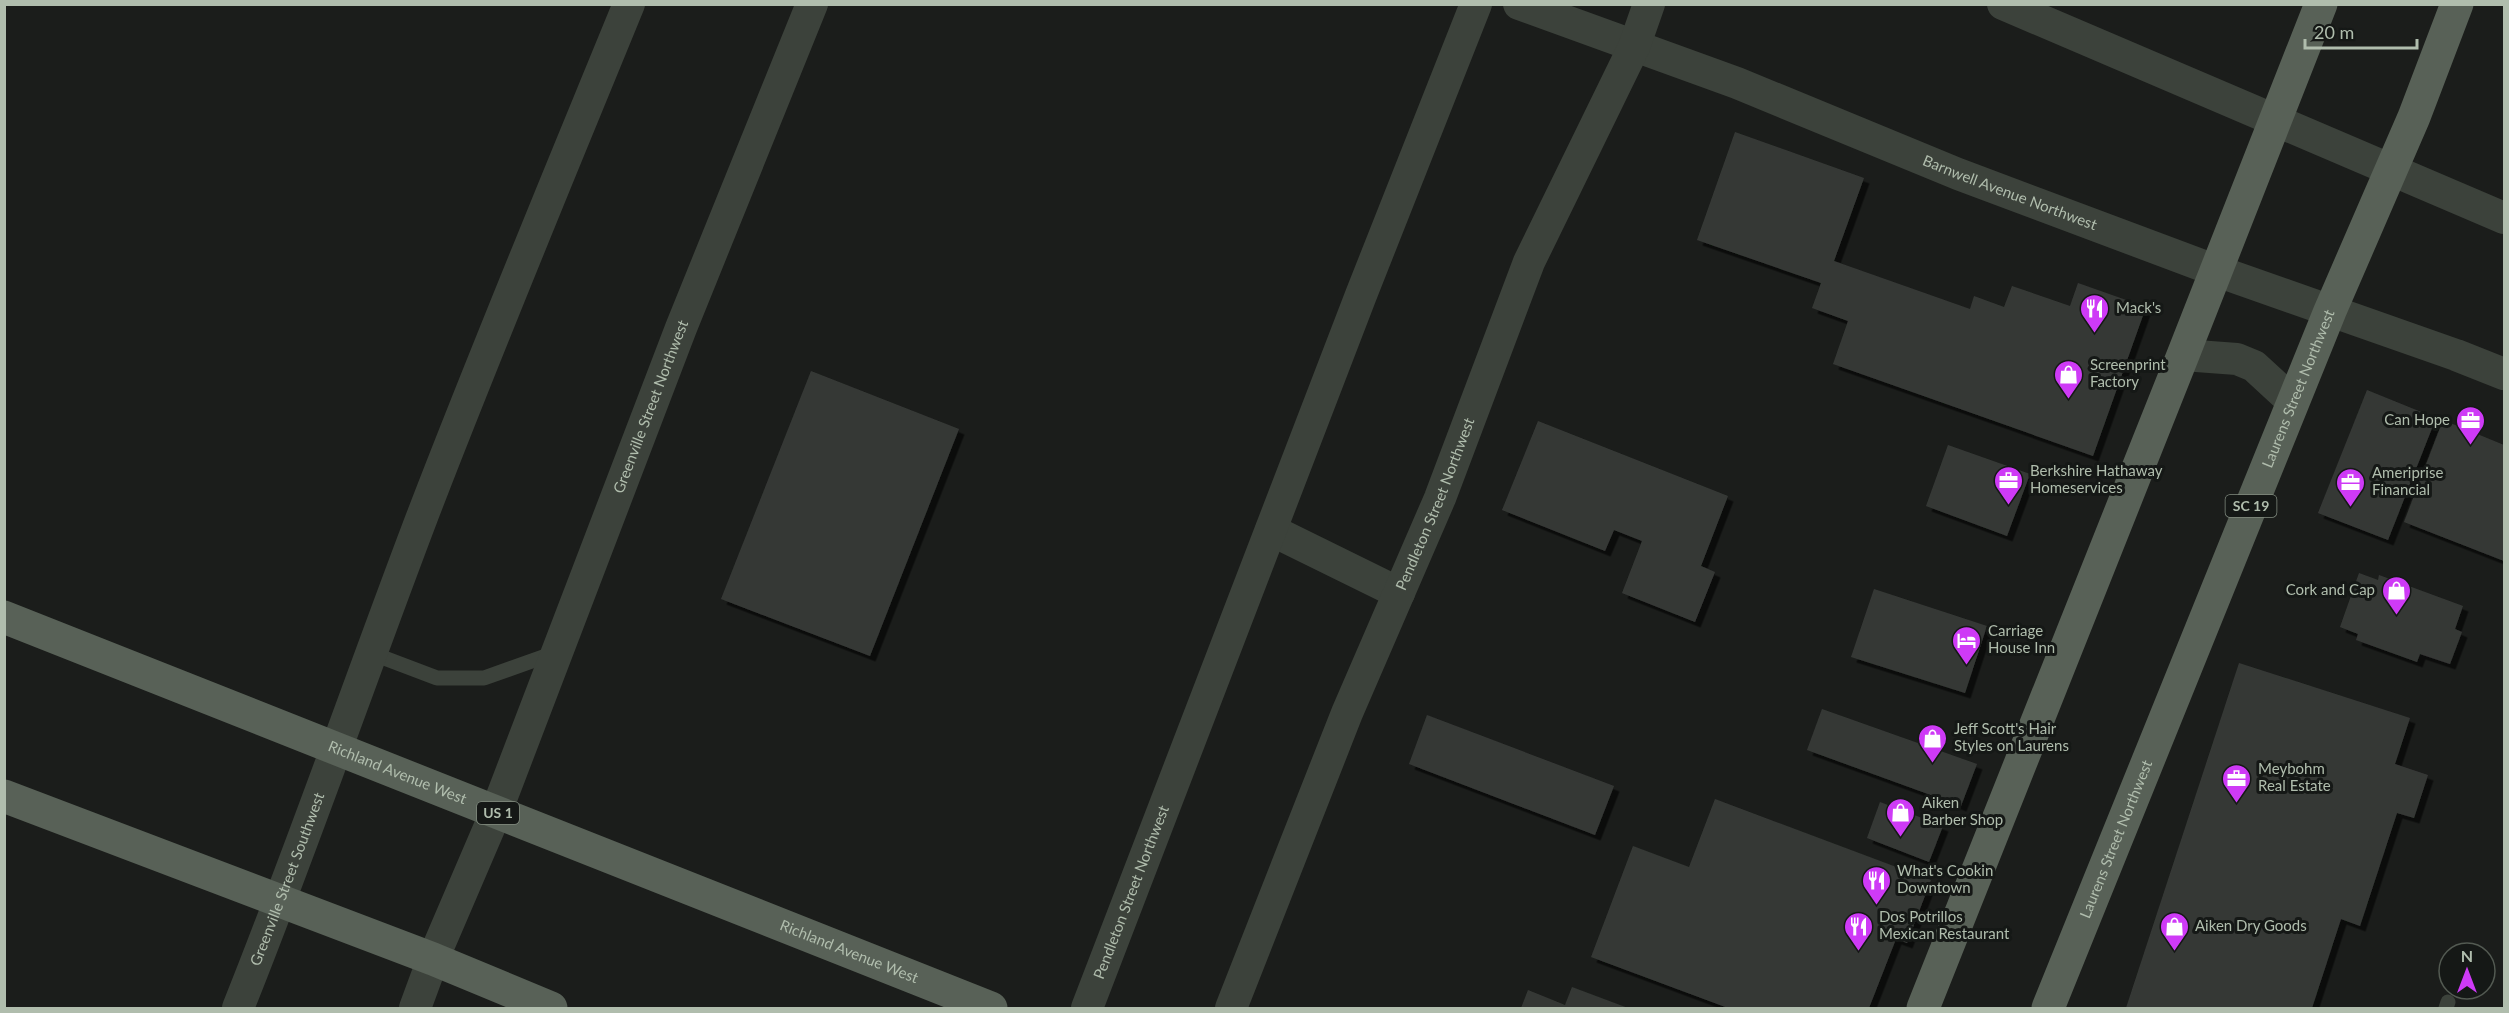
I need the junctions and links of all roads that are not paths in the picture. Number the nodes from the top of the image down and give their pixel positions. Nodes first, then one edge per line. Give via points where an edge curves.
1 (629, 4) edge
2 (812, 4) edge
3 (1476, 4) edge
4 (1519, 4) edge
5 (1649, 4) edge
6 (2003, 4) edge
7 (2320, 4) edge
8 (2457, 4) edge
9 (1634, 47) junction
10 (2275, 119) junction
11 (2391, 169) junction
12 (2505, 218) edge
13 (2217, 271) junction
14 (2330, 311) junction
15 (2184, 355) junction
16 (2505, 374) edge
17 (2293, 402) junction
18 (1271, 530) junction
19 (1399, 593) junction
20 (4, 617) edge
21 (558, 652) junction
22 (371, 653) junction
23 (335, 748) junction
24 (4, 796) edge
25 (496, 812) junction
26 (280, 902) junction
27 (433, 959) junction
28 (238, 1008) edge
29 (415, 1008) edge
30 (551, 1008) edge
31 (991, 1008) edge
32 (1087, 1008) edge
33 (1231, 1008) edge
34 (1923, 1008) edge
35 (2048, 1008) edge

1 - 22 street via 432,491
2 - 21 street, Greenville Street Northwest via 681,328
3 - 18 street, Pendleton Street Northwest
4 - 9 street, Barnwell Avenue Northwest
5 - 9 street, Pendleton Street Northwest
6 - 10 street
7 - 10 main road
8 - 11 main road, Laurens Street Northwest / SC 19
9 - 13 street, Barnwell Avenue Northwest via 1737,83 1958,174
9 - 19 street, Pendleton Street Northwest via 1529,262 1440,498
10 - 11 street
10 - 13 main road
11 - 12 street
11 - 14 main road, Laurens Street Northwest / SC 19
13 - 14 street, Barnwell Avenue Northwest
13 - 15 main road
14 - 16 street, Barnwell Avenue Northwest
14 - 17 main road, Laurens Street Northwest / SC 19
15 - 17 street via 2237,359 2254,366
15 - 34 main road
17 - 35 main road, Laurens Street Northwest / SC 19
18 - 19 street
18 - 32 street, Pendleton Street Northwest
19 - 33 street, Pendleton Street Northwest via 1347,713
20 - 23 main road, Richland Avenue West / US 1
21 - 22 lane via 484,678 437,678
21 - 25 street, Greenville Street Northwest
22 - 23 street
23 - 25 main road, Richland Avenue West / US 1
23 - 26 street, Greenville Street Southwest
24 - 26 main road
25 - 27 street
25 - 31 main road, Richland Avenue West / US 1
26 - 27 main road
26 - 28 street, Greenville Street Southwest
27 - 29 street
27 - 30 main road

